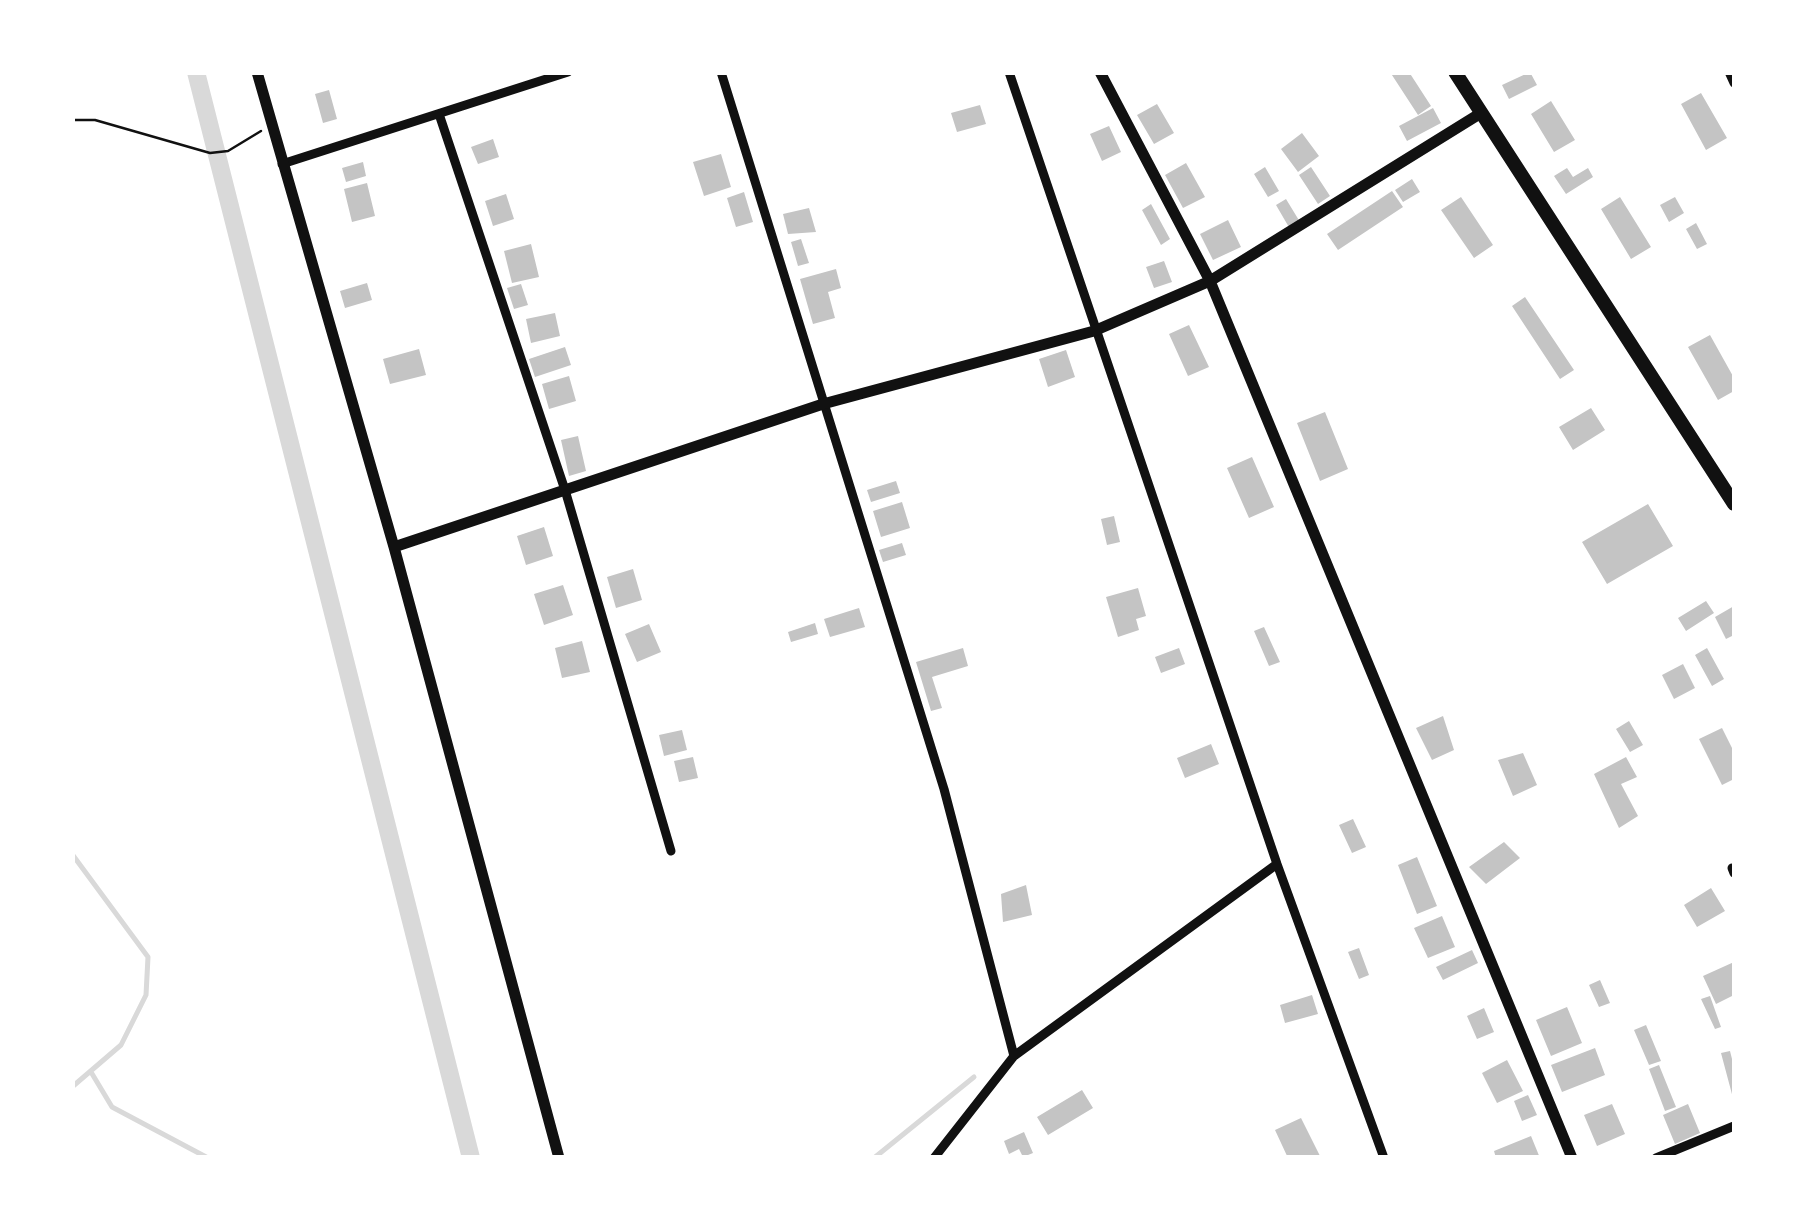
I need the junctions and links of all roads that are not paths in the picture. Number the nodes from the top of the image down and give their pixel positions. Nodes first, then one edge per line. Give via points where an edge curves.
1 (257, 72) edge
2 (568, 72) edge
3 (721, 72) edge
4 (1009, 72) edge
5 (1100, 72) edge
6 (1454, 72) edge
7 (1729, 72) edge
8 (554, 74) edge
9 (1734, 83) edge
10 (1481, 112) junction
11 (439, 114) junction
12 (282, 164) junction
13 (1210, 280) junction
14 (1094, 330) junction
15 (824, 404) junction
16 (565, 490) junction
17 (1734, 504) edge
18 (394, 547) junction
19 (671, 851) dead end
20 (1277, 864) junction
21 (1014, 1056) junction
22 (1734, 1126) edge
23 (560, 1158) edge
24 (934, 1158) edge
25 (1384, 1158) edge
26 (1572, 1158) edge
27 (1656, 1158) edge

1 - 12 street
2 - 8 street
3 - 15 street
4 - 14 street
5 - 13 street
6 - 10 main road
7 - 9 street
8 - 11 street
10 - 13 street
10 - 17 main road
11 - 12 street
11 - 16 street
12 - 18 street
13 - 14 street
13 - 26 street
14 - 15 street
14 - 20 street
15 - 16 street
15 - 21 street via 944,789
16 - 18 street
16 - 19 street
18 - 23 street
20 - 21 street
20 - 25 street
21 - 24 street
22 - 27 street

